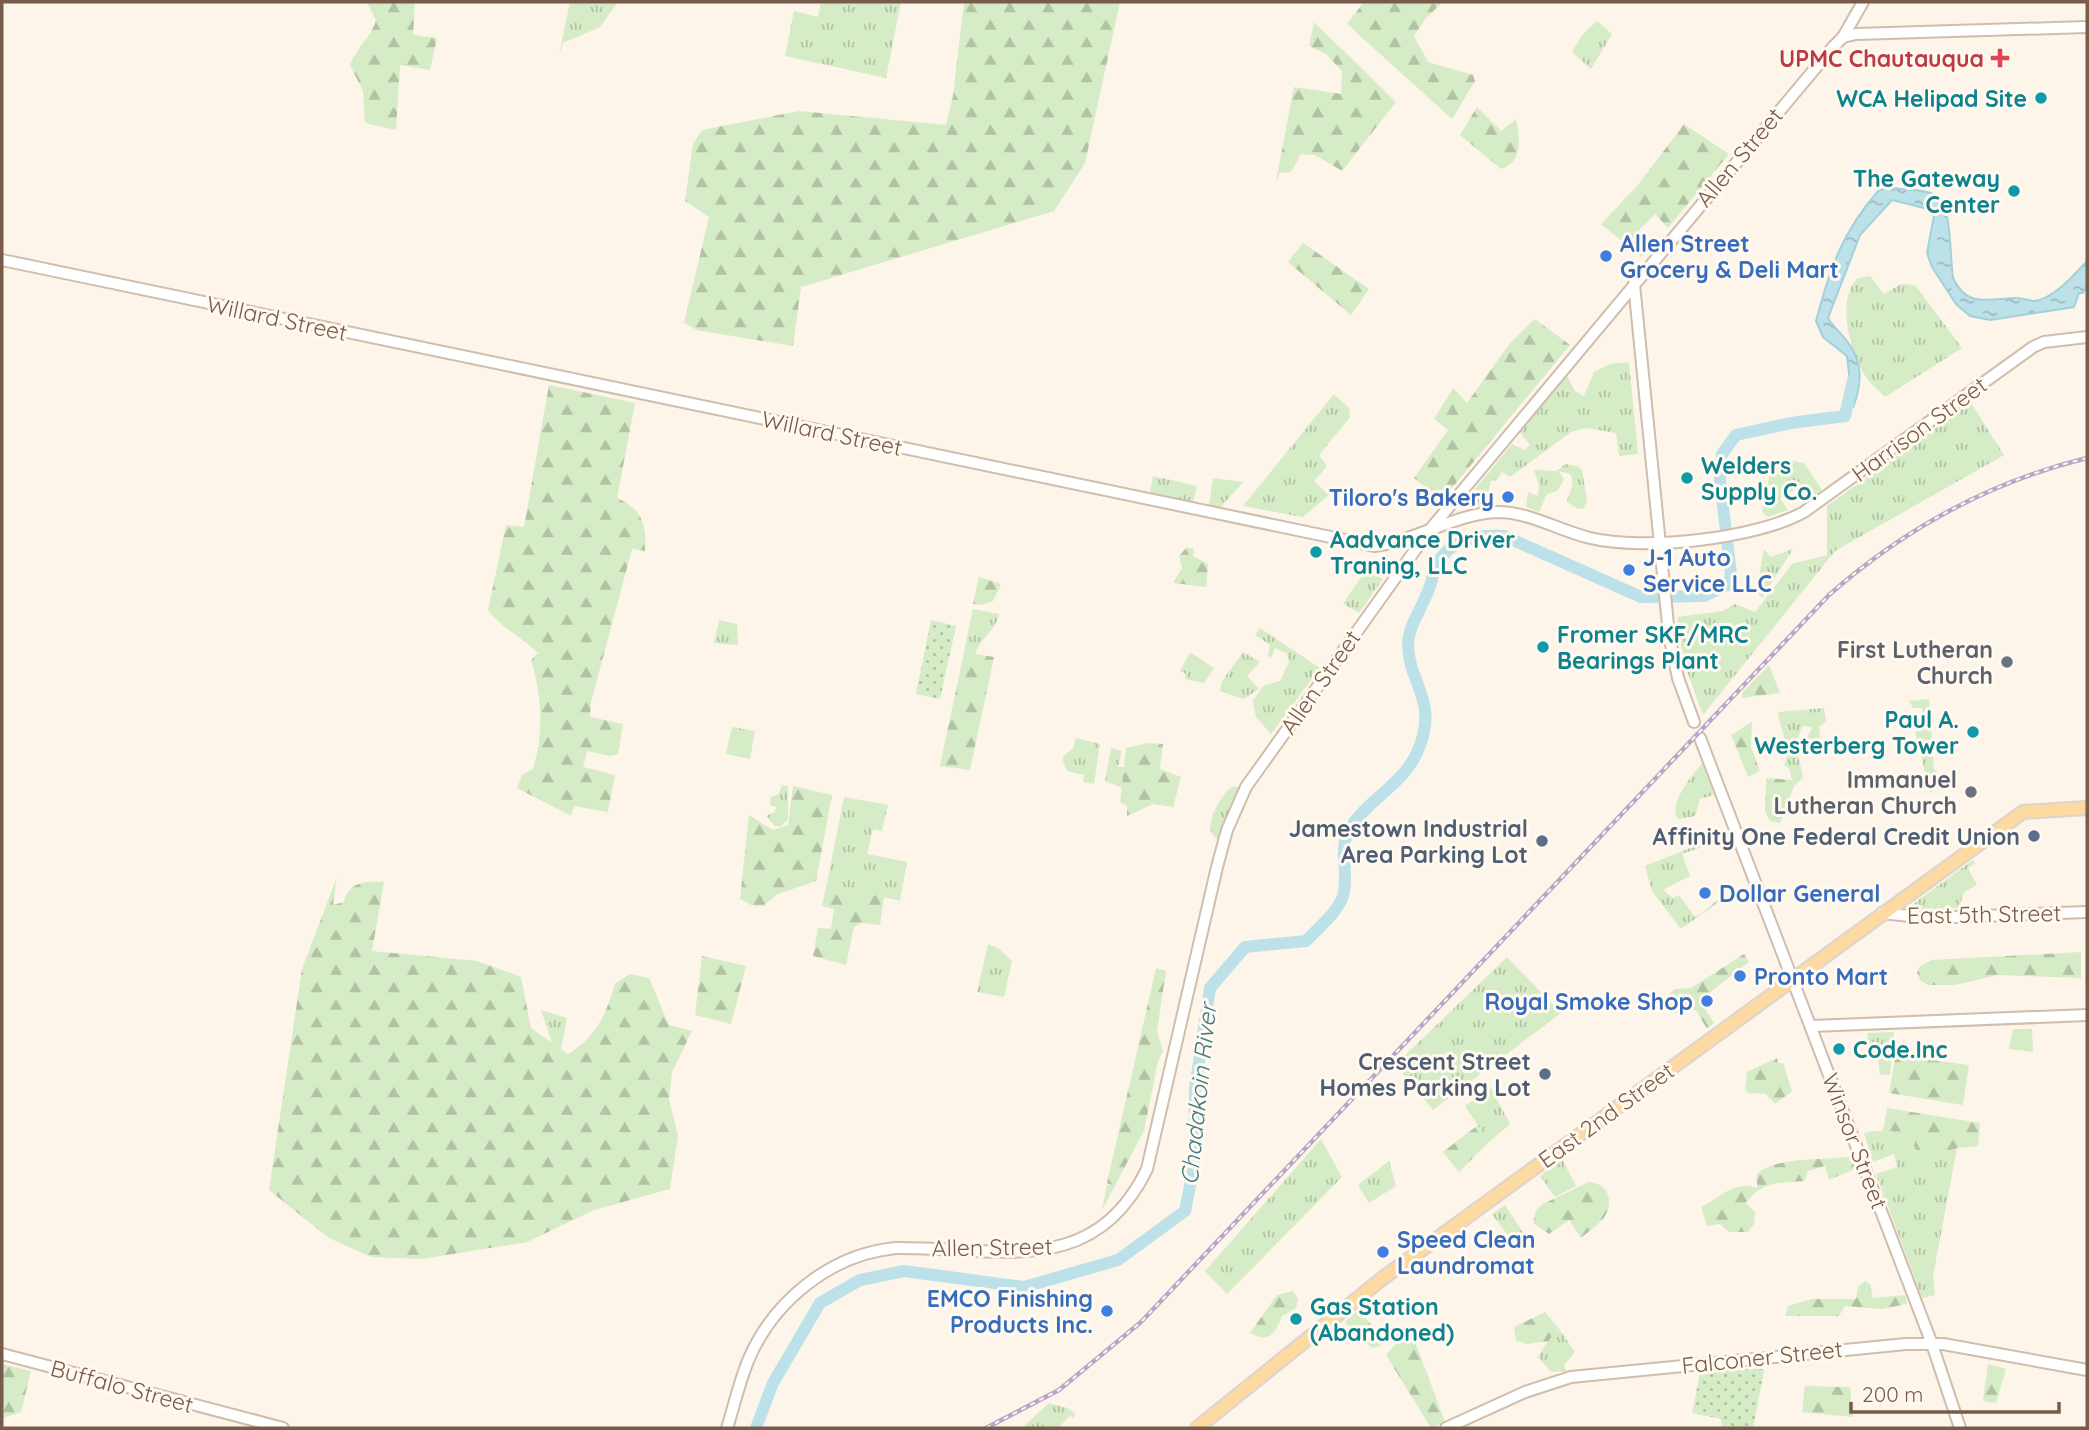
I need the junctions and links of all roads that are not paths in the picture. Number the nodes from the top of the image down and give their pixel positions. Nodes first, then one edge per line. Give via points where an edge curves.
1 (1863, 2) edge
2 (2087, 27) edge
3 (1843, 37) junction
4 (2, 260) edge
5 (1634, 284) junction
6 (1623, 298) junction
7 (1634, 307) junction
8 (1638, 332) junction
9 (2087, 337) edge
10 (1427, 532) junction
11 (1660, 542) junction
12 (1694, 722) dead end
13 (1700, 738) dead end
14 (2087, 808) edge
15 (2087, 912) edge
16 (1882, 913) junction
17 (1794, 976) junction
18 (2087, 1015) edge
19 (1812, 1026) junction
20 (1933, 1344) junction
21 (2, 1354) edge
22 (2087, 1370) edge
23 (283, 1428) edge
24 (727, 1428) edge
25 (1197, 1428) edge
26 (1446, 1428) edge
27 (1960, 1428) edge

1 - 3 street, Allen Street
2 - 3 street
3 - 5 street, Allen Street
4 - 10 street, Willard Street via 1367,546
5 - 6 street, Allen Street
5 - 7 street
6 - 7 street
6 - 8 street via 1632,331
6 - 10 street, Allen Street
7 - 8 street
8 - 11 street
9 - 11 street, Harrison Street via 2033,347 1804,512 1753,531
10 - 11 street, Willard Street via 1485,514 1505,513 1593,539
10 - 24 street, Allen Street via 1240,799 1216,867 1147,1168 1121,1212 1089,1236 1050,1249 896,1248 848,1259 802,1289 767,1328 748,1362
11 - 12 street via 1678,678
13 - 17 street, Winsor Street
14 - 16 main road, East 2nd Street via 2022,812
15 - 16 street, East 5th Street via 1923,918
16 - 17 main road, East 2nd Street
17 - 19 street, Winsor Street
17 - 25 main road, East 2nd Street via 1383,1278
18 - 19 street
19 - 20 street, Winsor Street
20 - 22 street, Falconer Street
20 - 26 street, Falconer Street via 1571,1377 1532,1389
20 - 27 street, Winsor Street
21 - 23 street, Buffalo Street

